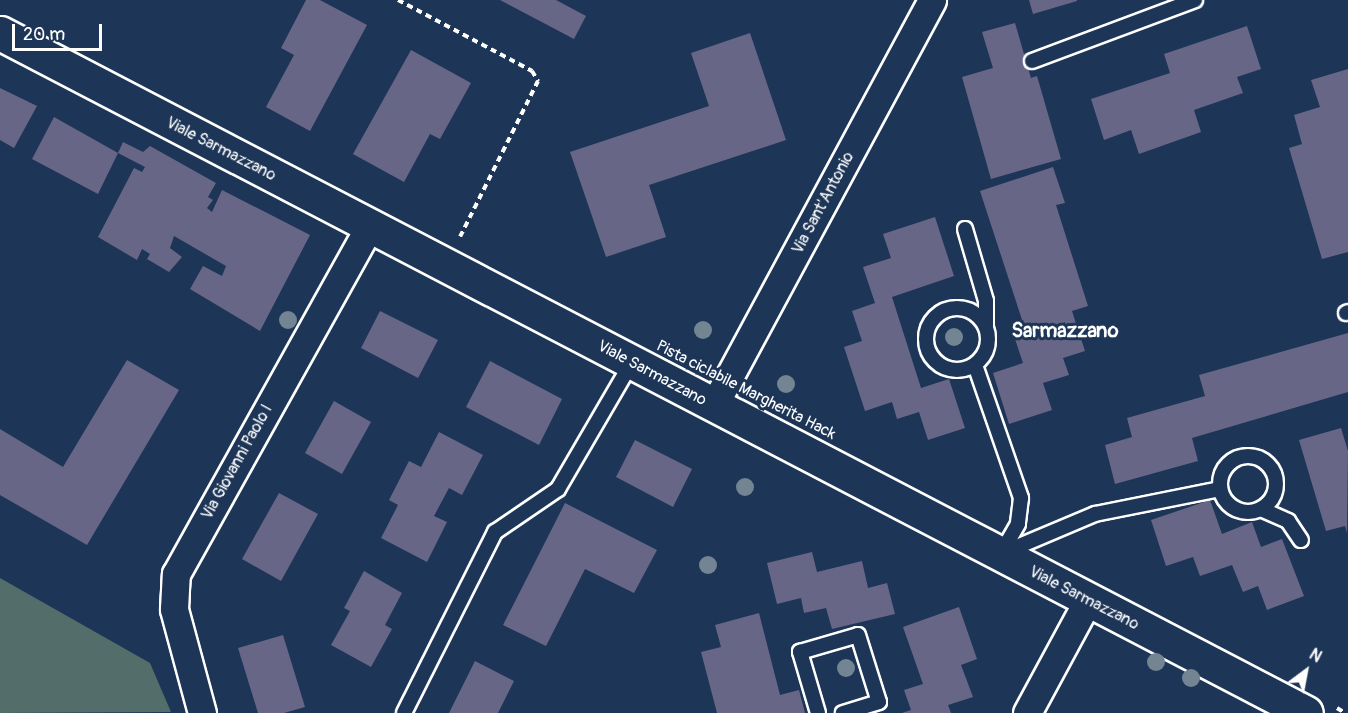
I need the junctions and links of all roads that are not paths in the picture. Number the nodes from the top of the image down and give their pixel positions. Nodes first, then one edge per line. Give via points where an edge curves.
1 (932, 0) edge
2 (1195, 0) edge
3 (0, 33) edge
4 (1032, 61) dead end
5 (370, 226) junction
6 (965, 229) dead end
7 (986, 327) junction
8 (632, 362) junction
9 (975, 365) junction
10 (714, 405) junction
11 (1220, 489) junction
12 (1261, 509) junction
13 (1301, 540) dead end
14 (1000, 554) junction
15 (1088, 600) junction
16 (196, 710) edge
17 (1320, 710) edge
18 (404, 713) edge
19 (818, 713) edge
20 (846, 713) edge
21 (1028, 713) edge

1 - 10 street, Via Sant'Antonio
2 - 4 lane
3 - 5 street, Viale Sarmazzano
5 - 8 street, Viale Sarmazzano
5 - 16 street, Via Giovanni Paolo I via 176,574 174,609
6 - 7 lane via 986,301
7 - 9 lane via 987,348
7 - 9 lane via 973,312 953,308 934,317 926,335 930,355 945,369 966,370
8 - 10 street, Viale Sarmazzano
8 - 18 lane via 558,489 495,532
9 - 14 lane via 1021,498 1016,532
10 - 14 street, Viale Sarmazzano
11 - 12 lane via 1235,510 1244,513
11 - 12 lane via 1222,470 1228,463 1236,457 1256,456 1271,467 1276,486 1269,504
11 - 14 lane via 1095,514
12 - 13 lane via 1288,521
14 - 15 street, Viale Sarmazzano
15 - 17 street, Viale Sarmazzano
15 - 21 street
19 - 20 lane via 800,652 858,635 879,702

